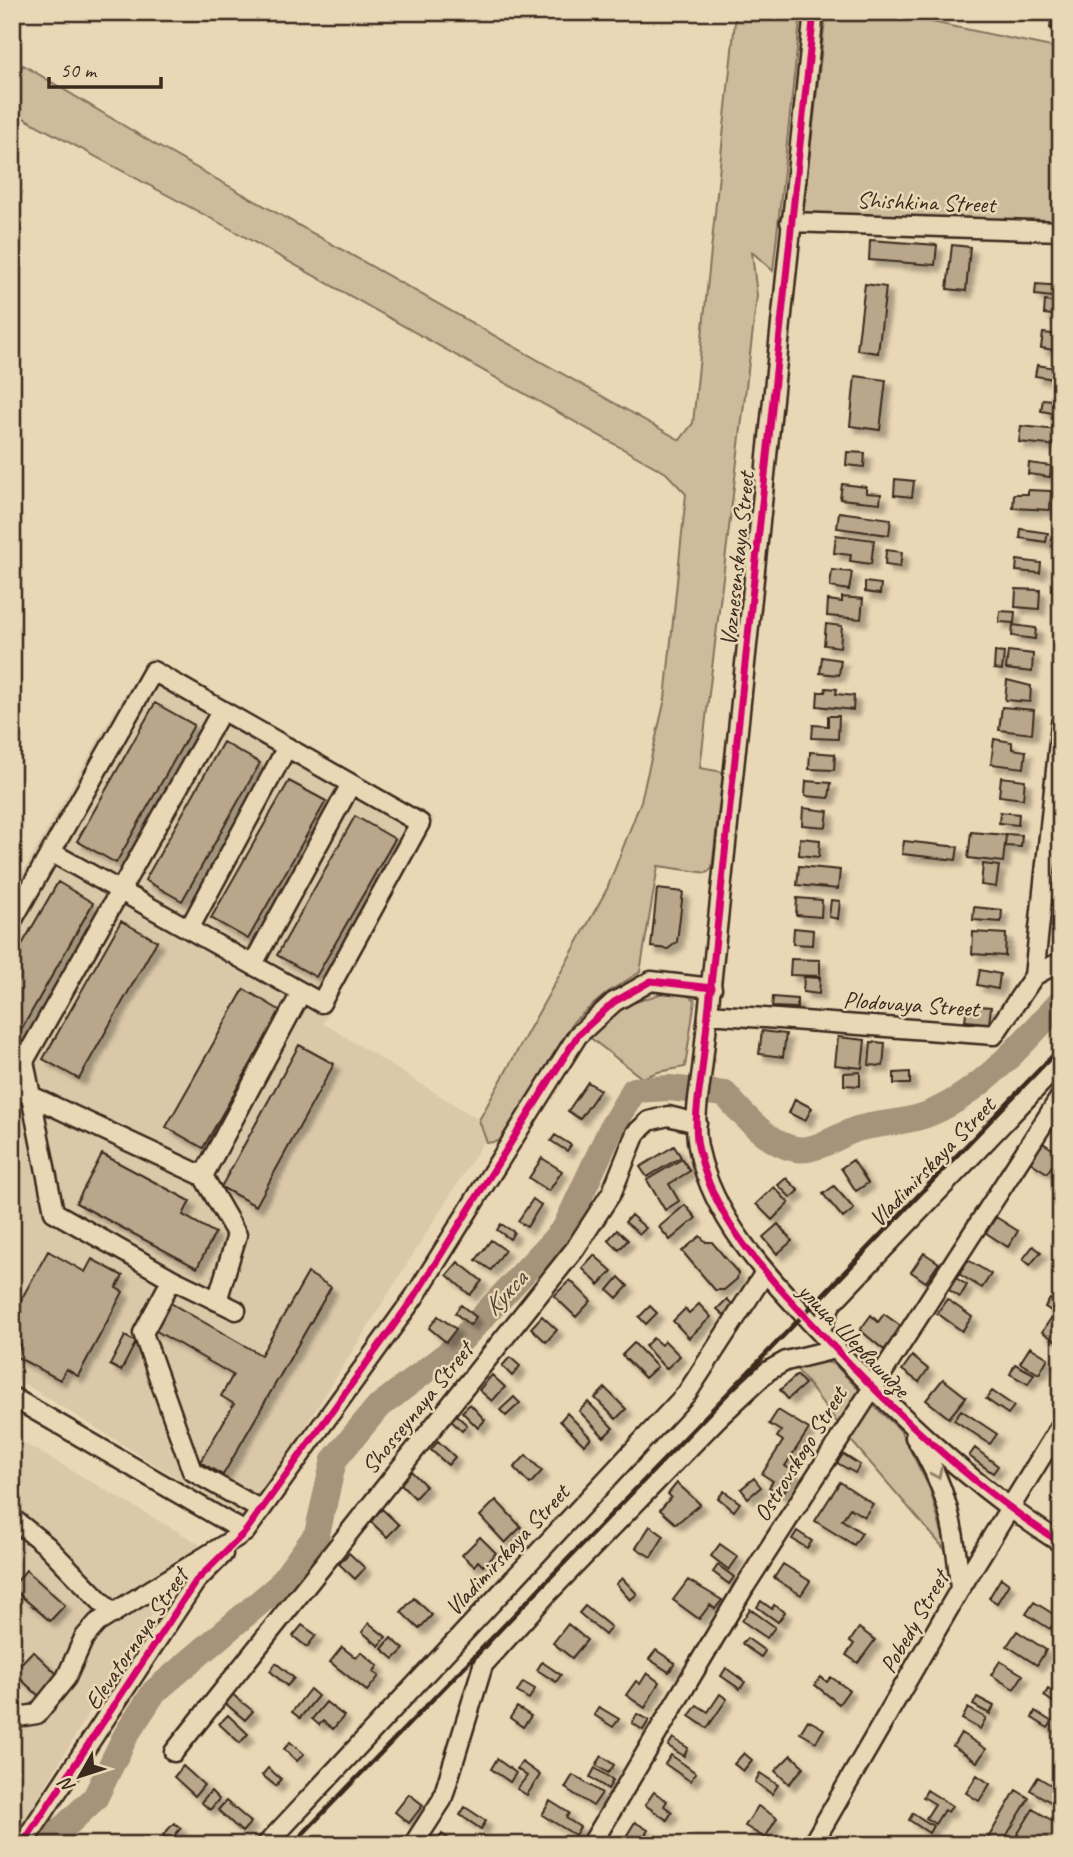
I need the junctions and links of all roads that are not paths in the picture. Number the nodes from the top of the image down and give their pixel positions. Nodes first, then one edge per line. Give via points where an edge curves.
1 (814, 12) edge
2 (790, 222) junction
3 (1061, 231) edge
4 (222, 710) junction
5 (1061, 723) edge
6 (287, 747) junction
7 (351, 784) junction
8 (51, 852) junction
9 (120, 891) junction
10 (12, 921) edge
11 (189, 929) junction
12 (1061, 961) edge
13 (253, 964) junction
14 (1034, 976) junction
15 (712, 988) junction
16 (301, 993) junction
17 (709, 1014) junction
18 (1061, 1062) edge
19 (12, 1087) edge
20 (1061, 1096) edge
21 (31, 1098) junction
22 (698, 1117) junction
23 (204, 1176) junction
24 (764, 1274) junction
25 (172, 1279) junction
26 (217, 1301) junction
27 (236, 1310) dead end
28 (820, 1332) junction
29 (835, 1349) junction
30 (871, 1388) junction
31 (12, 1397) edge
32 (901, 1416) junction
33 (1061, 1425) edge
34 (261, 1510) junction
35 (1010, 1511) junction
36 (12, 1518) edge
37 (245, 1532) junction
38 (1061, 1543) edge
39 (960, 1589) junction
40 (113, 1614) junction
41 (12, 1718) edge
42 (174, 1752) dead end
43 (22, 1845) edge
44 (266, 1845) edge
45 (413, 1845) edge
46 (591, 1845) edge
47 (812, 1845) edge

1 - 2 street, Voznesenskaya Street
2 - 3 street, Shishkina Street
2 - 15 street, Voznesenskaya Street
4 - 6 street
4 - 8 street via 153,671
4 - 9 street
5 - 14 street, Plodovaya Street
6 - 7 street
6 - 11 street
7 - 13 street
7 - 16 street via 420,823 321,1003
8 - 9 street
8 - 10 street
9 - 11 street
9 - 21 street via 24,1061
11 - 13 street
12 - 14 street
13 - 16 street
14 - 17 street, Plodovaya Street via 994,1035
15 - 17 street, Voznesenskaya Street
15 - 34 street via 651,981 614,1002 578,1035 415,1296
16 - 23 street
17 - 22 street, Voznesenskaya Street
18 - 28 street, Vladimirskaya Street via 831,1304
19 - 21 street
20 - 30 street, Ostrovskogo Street
21 - 23 street
21 - 25 street via 54,1212
22 - 24 street, улица Шервашидзе via 698,1151 716,1200
22 - 42 street, Shosseynaya Street via 668,1116 649,1121 636,1133 612,1192 575,1249
23 - 26 street via 237,1235
24 - 28 street, улица Шервашидзе
24 - 44 street, Vladimirskaya Street via 687,1393
25 - 26 street
25 - 34 street via 143,1333 192,1471
26 - 27 street
28 - 29 street, улица Шервашидзе
29 - 30 street, улица Шервашидзе
29 - 45 street via 786,1361 768,1371 483,1665 442,1800
30 - 32 street, улица Шервашидзе
30 - 46 street, Ostrovskogo Street via 745,1586
31 - 37 street
32 - 35 street, улица Шервашидзе
32 -> 39 street, улица Шервашидзе via 929,1457 945,1494 956,1536
33 - 35 street, Pobedy Street
34 - 37 street
35 - 38 street, улица Шервашидзе
35 - 39 street, Pobedy Street
36 - 40 street via 47,1546
37 - 40 street
37 - 43 street, Elevatornaya Street via 196,1581
39 - 47 street, Pobedy Street
40 - 41 street via 84,1638 66,1678 37,1714

